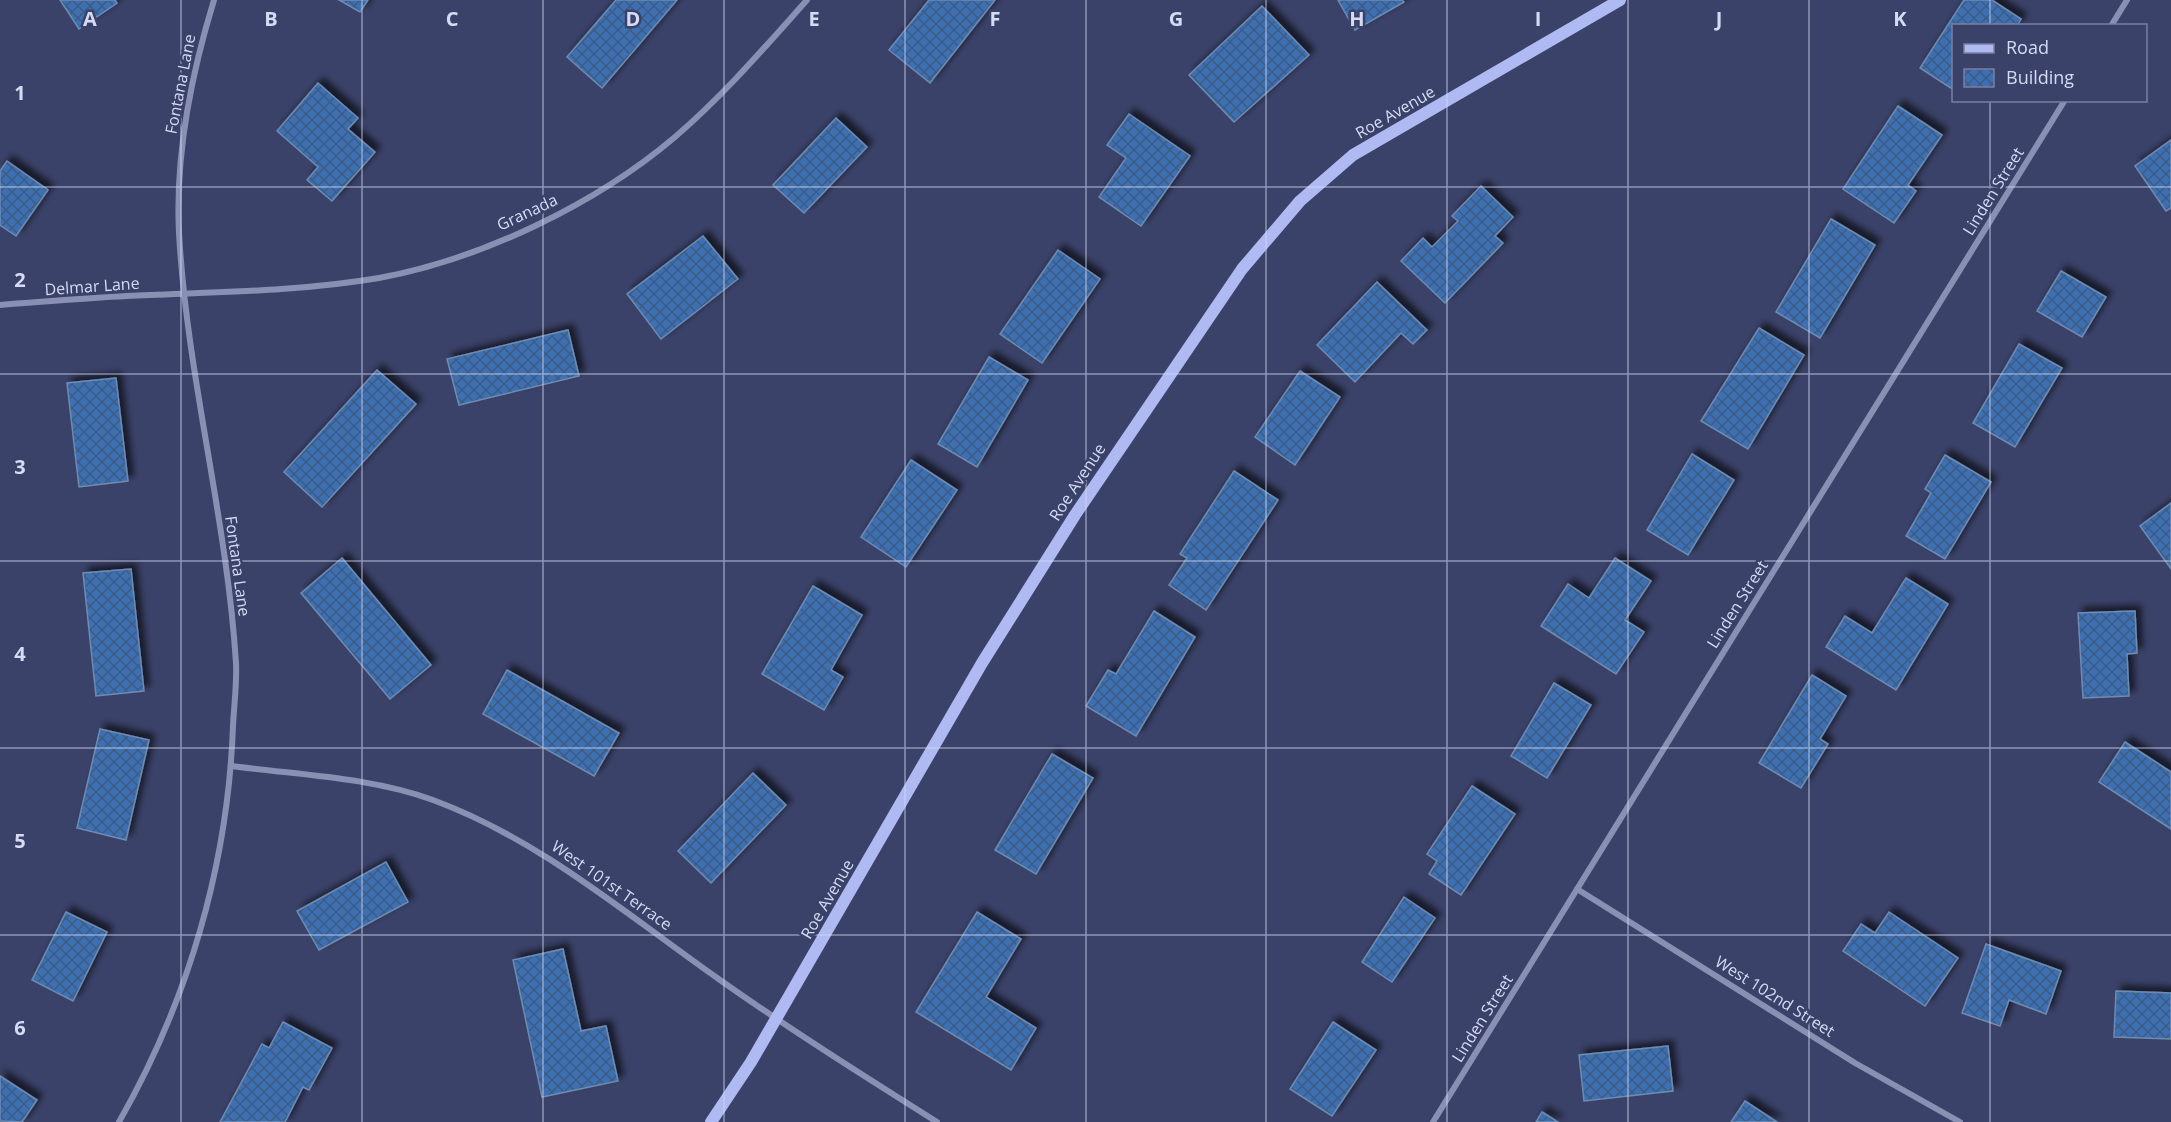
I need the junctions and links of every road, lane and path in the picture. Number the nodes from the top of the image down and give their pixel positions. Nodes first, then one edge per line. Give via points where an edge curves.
1 (214, 0) edge
2 (807, 0) edge
3 (1620, 0) edge
4 (2127, 0) edge
5 (2112, 24) edge
6 (2064, 102) edge
7 (186, 294) junction
8 (0, 305) edge
9 (232, 766) junction
10 (1577, 889) junction
11 (777, 1019) junction
12 (119, 1122) edge
13 (711, 1122) edge
14 (937, 1122) edge
15 (1433, 1122) edge
16 (1960, 1122) edge

1 - 7 street, Fontana Lane via 197,55 182,146 179,232
2 - 7 street, Granada via 723,93 674,138 608,186 539,224 462,255 381,277 295,289
3 - 11 main road, Roe Avenue via 1353,155 1300,201 1242,269 1075,514 982,663
4 - 5 street
6 - 10 street, Linden Street
7 - 8 street, Delmar Lane
7 - 9 street, Fontana Lane via 234,642
9 - 11 street, West 101st Terrace via 378,786 431,800 491,825 548,856
9 - 12 street, Fontana Lane via 218,863 195,947 158,1050
10 - 15 street, Linden Street
10 - 16 street, West 102nd Street via 1855,1064
11 - 13 main road, Roe Avenue
11 - 14 street, West 101st Terrace

